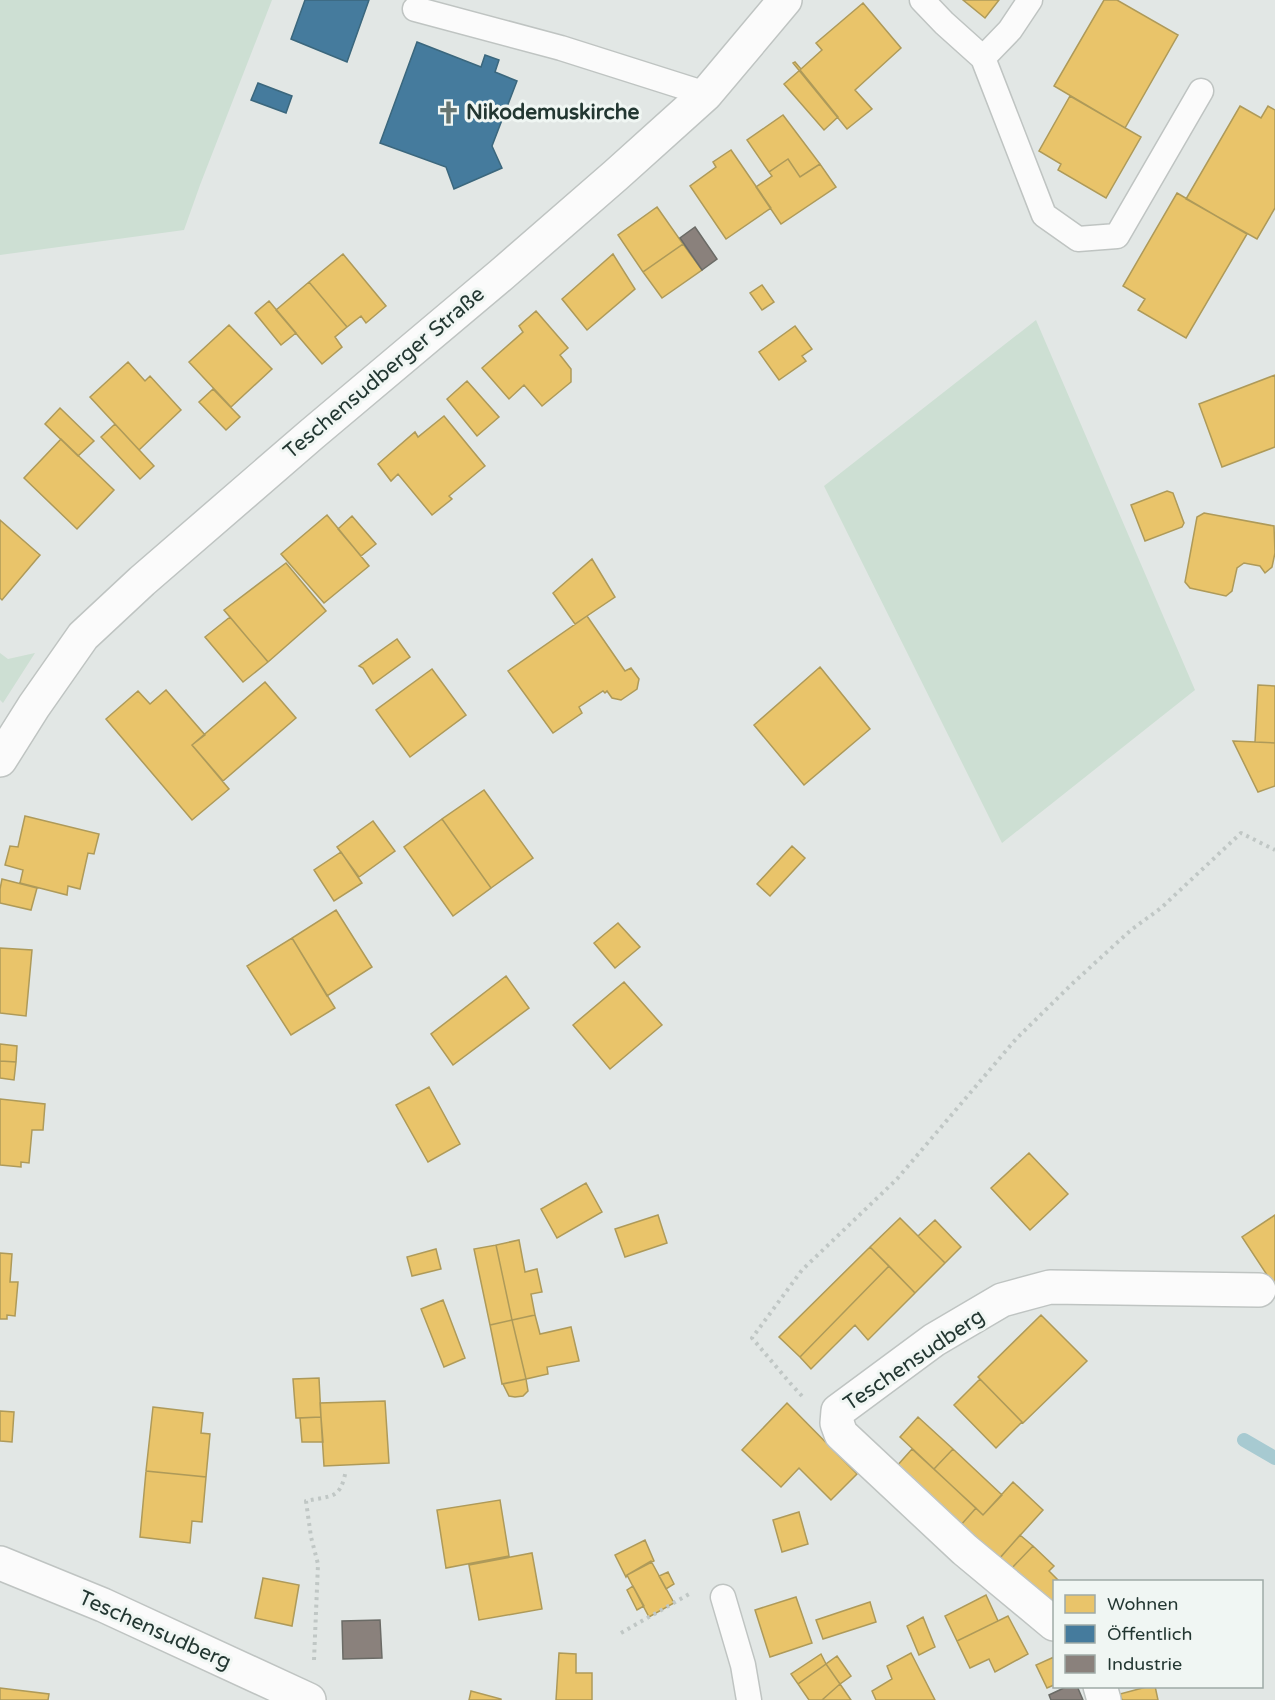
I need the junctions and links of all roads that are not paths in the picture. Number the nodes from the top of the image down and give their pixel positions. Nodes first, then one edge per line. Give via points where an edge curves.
1 (785, 0) edge
2 (922, 0) edge
3 (1030, 0) edge
4 (415, 9) dead end
5 (982, 58) junction
6 (1201, 91) dead end
7 (706, 94) junction
8 (0, 760) edge
9 (1259, 1290) dead end
10 (0, 1563) edge
11 (723, 1597) road end
12 (1053, 1623) edge
13 (309, 1700) edge
14 (749, 1700) edge

1 - 7 street, Teschensudberger Straße
2 - 5 lane
3 - 5 lane via 1010,30
4 - 7 lane via 561,48
5 - 6 lane via 1044,215 1078,239 1117,236
7 - 8 street, Teschensudberger Straße via 83,636
9 - 12 street, Teschensudberg via 1050,1287 1002,1300 934,1340 838,1411 837,1423 842,1434 965,1550
10 - 13 street, Teschensudberg via 103,1605
11 - 14 lane

